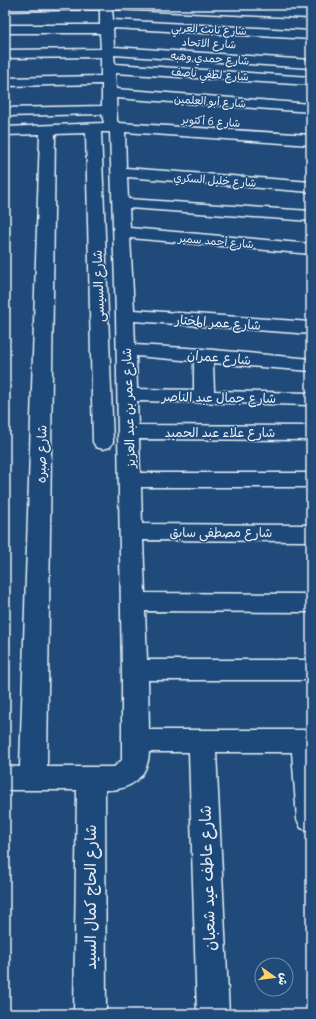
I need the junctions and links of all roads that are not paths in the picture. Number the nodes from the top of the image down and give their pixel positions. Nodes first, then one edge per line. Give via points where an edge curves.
1 (5, 6) edge
2 (311, 14) edge
3 (181, 20) dead end
4 (311, 27) edge
5 (5, 29) edge
6 (311, 35) edge
7 (5, 54) edge
8 (311, 64) edge
9 (110, 65) edge
10 (311, 81) edge
11 (5, 82) edge
12 (311, 90) edge
13 (311, 108) edge
14 (5, 112) edge
15 (311, 128) edge
16 (93, 129) junction
17 (48, 130) junction
18 (5, 131) edge
19 (311, 140) edge
20 (119, 172) junction
21 (311, 187) edge
22 (120, 203) junction
23 (311, 216) edge
24 (122, 232) junction
25 (311, 249) edge
26 (125, 315) junction
27 (311, 328) edge
28 (126, 350) junction
29 (203, 355) junction
30 (311, 365) edge
31 (127, 395) junction
32 (204, 396) junction
33 (311, 399) edge
34 (128, 432) junction
35 (311, 433) edge
36 (103, 442) dead end
37 (130, 480) junction
38 (311, 480) edge
39 (131, 532) junction
40 (311, 533) edge
41 (133, 602) junction
42 (311, 603) edge
43 (135, 670) junction
44 (311, 670) edge
45 (136, 741) junction
46 (202, 741) junction
47 (307, 741) edge
48 (5, 778) edge
49 (33, 778) junction
50 (91, 780) junction
51 (311, 819) edge
52 (90, 1014) edge
53 (213, 1014) edge

1 - 9 street
2 - 9 street
3 - 4 street
5 - 9 street
6 - 9 street, شارع ثابت العربي
7 - 9 street
8 - 9 street, شارع حمدي وهبه
9 - 10 street, شارع لطفي ناصف
9 - 11 street
9 - 12 street
9 - 13 street, شارع أبو العلمين
9 - 14 street
9 - 15 street, شارع 6 أكتوبر
9 - 16 street
9 - 19 street via 137,127
9 - 20 street, شارع عمر بن عبد العزيز
16 - 17 street
16 - 36 street, شارع السيسى
17 - 18 street
17 - 49 street, شارع صبره
20 - 21 street, شارع خليل السكري
20 - 22 street, شارع عمر بن عبد العزيز
22 - 23 street
22 - 24 street, شارع عمر بن عبد العزيز
24 - 25 street, شارع أحمد سمير
24 - 26 street, شارع عمر بن عبد العزيز
26 - 27 street, شارع عمر المختار
26 - 28 street, شارع عمر بن عبد العزيز
28 - 29 street, شارع عمران
28 - 31 street, شارع عمر بن عبد العزيز
29 - 30 street, شارع عمران
29 - 32 street
31 - 32 street, شارع جمال عبد الناصر
31 - 34 street, شارع عمر بن عبد العزيز
32 - 33 street, شارع جمال عبد الناصر
34 - 35 street, شارع علاء عبد الحميد
34 - 37 street, شارع عمر بن عبد العزيز
37 - 38 street
37 - 39 street, شارع عمر بن عبد العزيز
39 - 40 street, شارع مصطفى سابق
39 - 41 street, شارع عمر بن عبد العزيز
41 - 42 street
41 - 43 street, شارع عمر بن عبد العزيز
43 - 44 street
43 - 45 street, شارع عمر بن عبد العزيز
45 - 46 street
45 - 50 street, شارع عمر بن عبد العزيز via 135,760 125,776
46 - 47 street
46 - 53 street, شارع عاطف عيد شعبان
47 - 51 street
48 - 49 street
49 - 50 street
50 - 52 street, شارع الحاج كمال السيد

